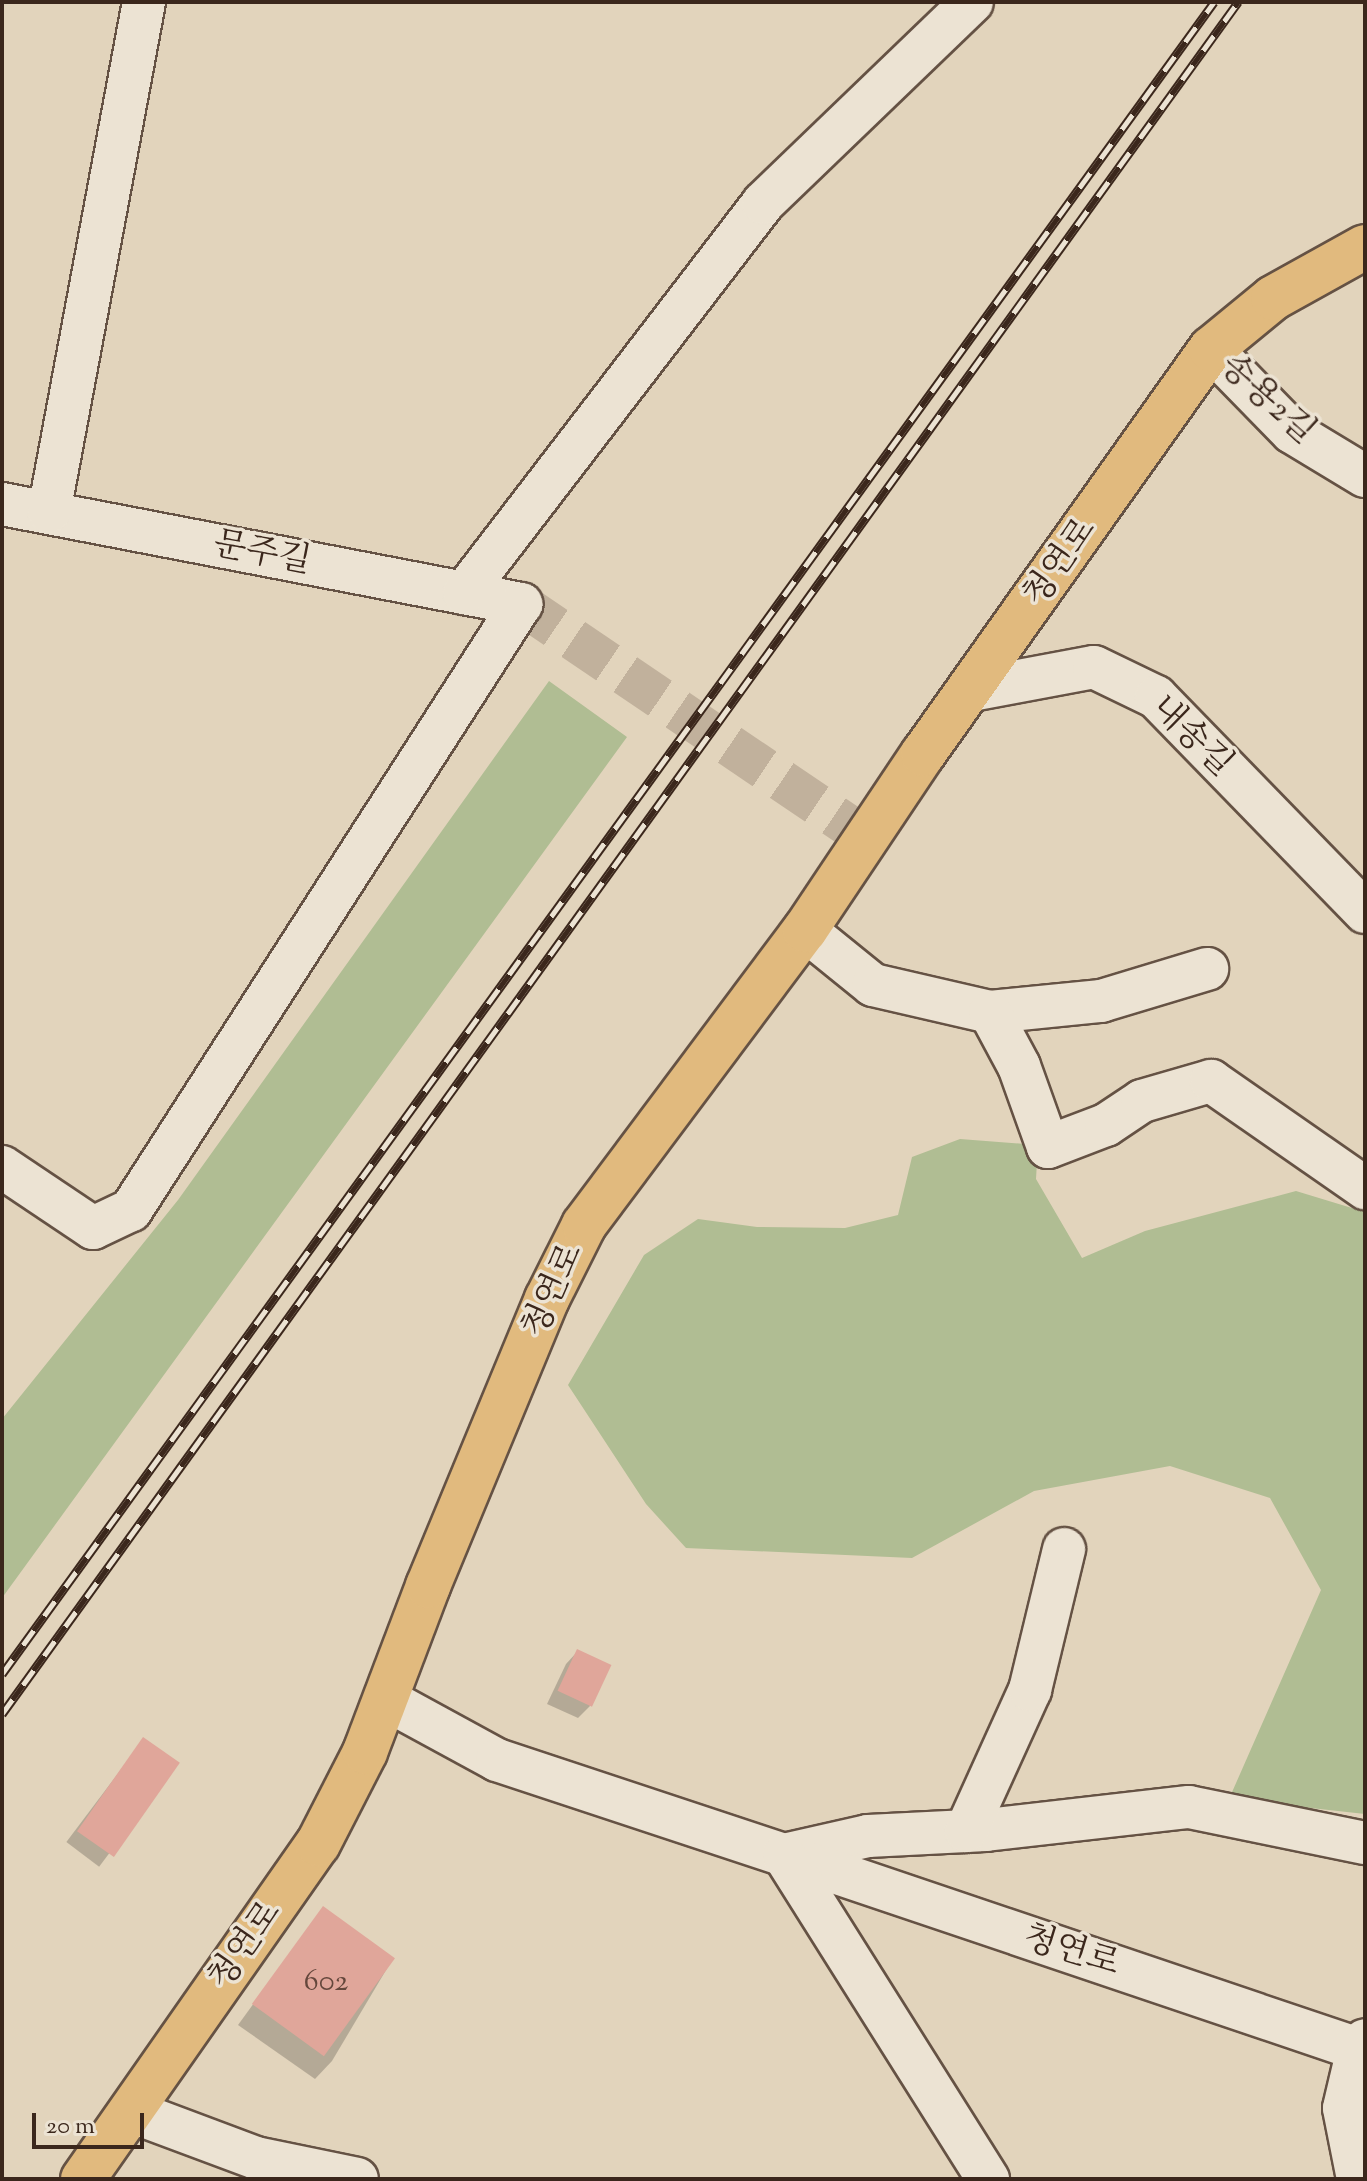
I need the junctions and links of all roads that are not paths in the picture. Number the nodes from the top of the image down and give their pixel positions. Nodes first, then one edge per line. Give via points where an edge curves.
1 (144, 2) edge
2 (972, 2) edge
3 (1365, 247) edge
4 (1211, 349) junction
5 (1365, 476) edge
6 (2, 504) edge
7 (49, 512) junction
8 (464, 593) junction
9 (971, 690) junction
10 (1365, 912) edge
11 (805, 930) junction
12 (1207, 969) dead end
13 (990, 1012) junction
14 (2, 1167) edge
15 (1365, 1188) edge
16 (1064, 1549) dead end
17 (387, 1700) junction
18 (966, 1831) junction
19 (1365, 1843) edge
20 (784, 1855) junction
21 (1362, 2044) edge
22 (133, 2112) junction
23 (83, 2179) edge
24 (357, 2179) edge
25 (988, 2179) edge
26 (1358, 2179) edge

1 - 7 street
2 - 8 street via 763,203
3 - 4 main road, 청연로 via 1273,298
4 - 5 street, 송용2길 via 1292,432
4 - 9 main road, 청연로
6 - 7 street, 문주길
7 - 8 street, 문주길
8 - 14 street, 문주길 via 521,604 131,1210 93,1228
9 - 10 street, 내송길 via 1094,667 1156,697
9 - 11 main road, 청연로
11 - 13 street via 873,985
11 - 17 main road, 청연로 via 584,1225 547,1299
12 - 13 street via 1101,1001
13 - 15 street via 1019,1066 1048,1147 1106,1125 1142,1101 1211,1081
16 - 18 street via 1030,1690
17 - 20 street, 청연로 via 497,1760
17 - 22 main road, 청연로 via 318,1844
18 - 19 street via 1189,1807
18 - 20 street via 868,1836
20 - 21 street, 청연로
20 - 25 street
21 - 26 street, 청연로 via 1344,2108
22 - 23 main road, 청연로
22 - 24 street via 256,2158

